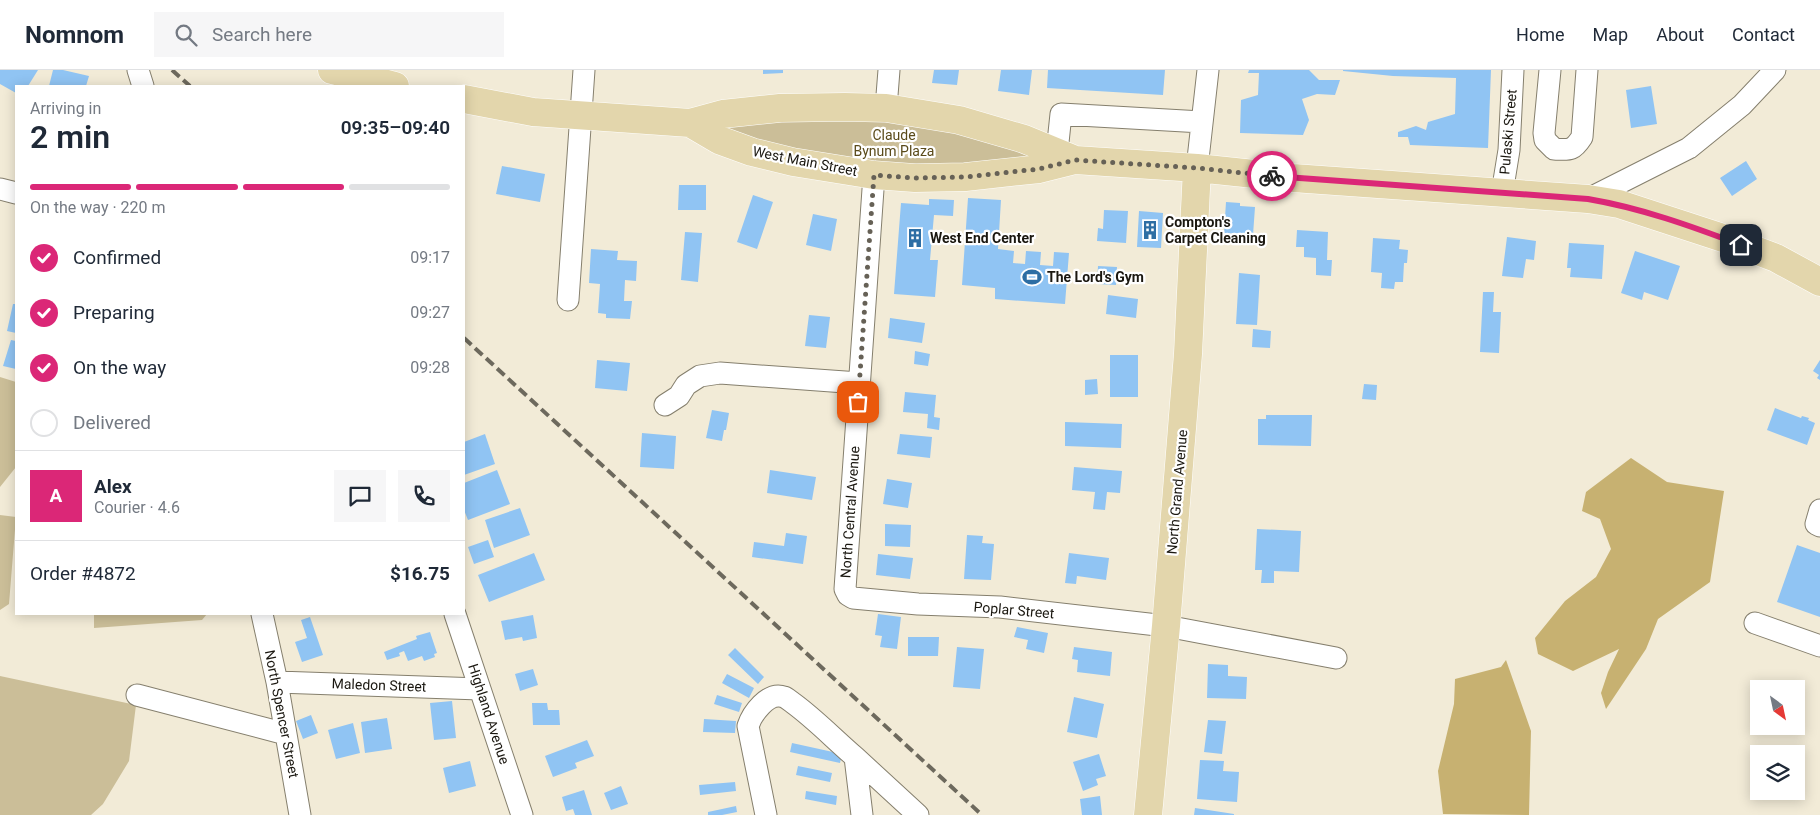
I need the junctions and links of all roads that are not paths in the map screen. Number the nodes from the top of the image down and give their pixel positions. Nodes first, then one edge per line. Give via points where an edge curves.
1 (138, 70) edge
2 (584, 70) edge
3 (889, 70) edge
4 (1208, 70) edge
5 (1513, 70) edge
6 (1550, 70) edge
7 (1587, 70) edge
8 (1775, 70) edge
9 (342, 71) edge
10 (143, 85) edge
11 (391, 85) edge
12 (465, 99) edge
13 (886, 108) junction
14 (580, 116) junction
15 (1202, 122) junction
16 (690, 123) junction
17 (1066, 156) junction
18 (1197, 168) junction
19 (874, 175) junction
20 (0, 189) edge
21 (15, 193) edge
22 (1502, 193) junction
23 (1588, 199) junction
24 (1820, 282) edge
25 (568, 300) dead end
26 (859, 383) junction
27 (665, 405) dead end
28 (1820, 510) edge
29 (1820, 526) edge
30 (862, 598) joint
31 (262, 615) edge
32 (456, 615) edge
33 (1755, 623) dead end
34 (1166, 626) junction
35 (1820, 646) edge
36 (1336, 658) dead end
37 (276, 682) junction
38 (480, 689) junction
39 (137, 695) dead end
40 (286, 734) junction
41 (854, 757) junction
42 (300, 815) edge
43 (522, 815) edge
44 (766, 815) edge
45 (862, 815) edge
46 (918, 815) edge
47 (1148, 815) edge

1 - 10 street
2 - 14 street
3 - 13 street
4 - 15 street
5 - 22 street, Pulaski Street via 1509,150
6 - 7 street via 1545,140 1554,149 1570,150 1582,137
8 - 23 street via 1742,105 1689,148
9 - 11 main road
12 - 14 main road, West Main Street via 533,112
13 - 16 main road, West Main Street via 780,108 723,114
13 - 17 main road, West Main Street via 959,120 1024,138
14 - 16 main road, West Main Street
14 - 25 street
15 - 17 street via 1061,114
15 - 18 street
16 - 19 main road, West Main Street via 719,140 752,152
17 - 18 main road, West Main Street
17 - 19 main road, West Main Street via 1039,169 965,177
18 - 22 main road, West Main Street
18 - 34 main road, North Grand Avenue via 1188,354
19 - 26 street, North Central Avenue
20 - 21 street
22 - 23 main road, West Main Street
23 - 24 main road, West Main Street via 1619,204 1723,238 1776,258
26 - 27 street via 720,373 700,376
26 - 30 street, North Central Avenue via 845,589 853,598
28 - 29 street via 1816,524
30 - 34 street, Poplar Street via 1000,607
31 - 37 street, North Spencer Street
32 - 38 street, Highland Avenue
33 - 35 street
34 - 36 street, Poplar Street
34 - 47 main road, North Grand Avenue
37 - 38 street, Maledon Street
37 - 40 street, North Spencer Street
38 - 43 street, Highland Avenue
39 - 40 street
40 - 42 street, North Spencer Street
41 - 44 street via 784,697 776,696 761,704 748,726
41 - 45 street
41 - 46 street

